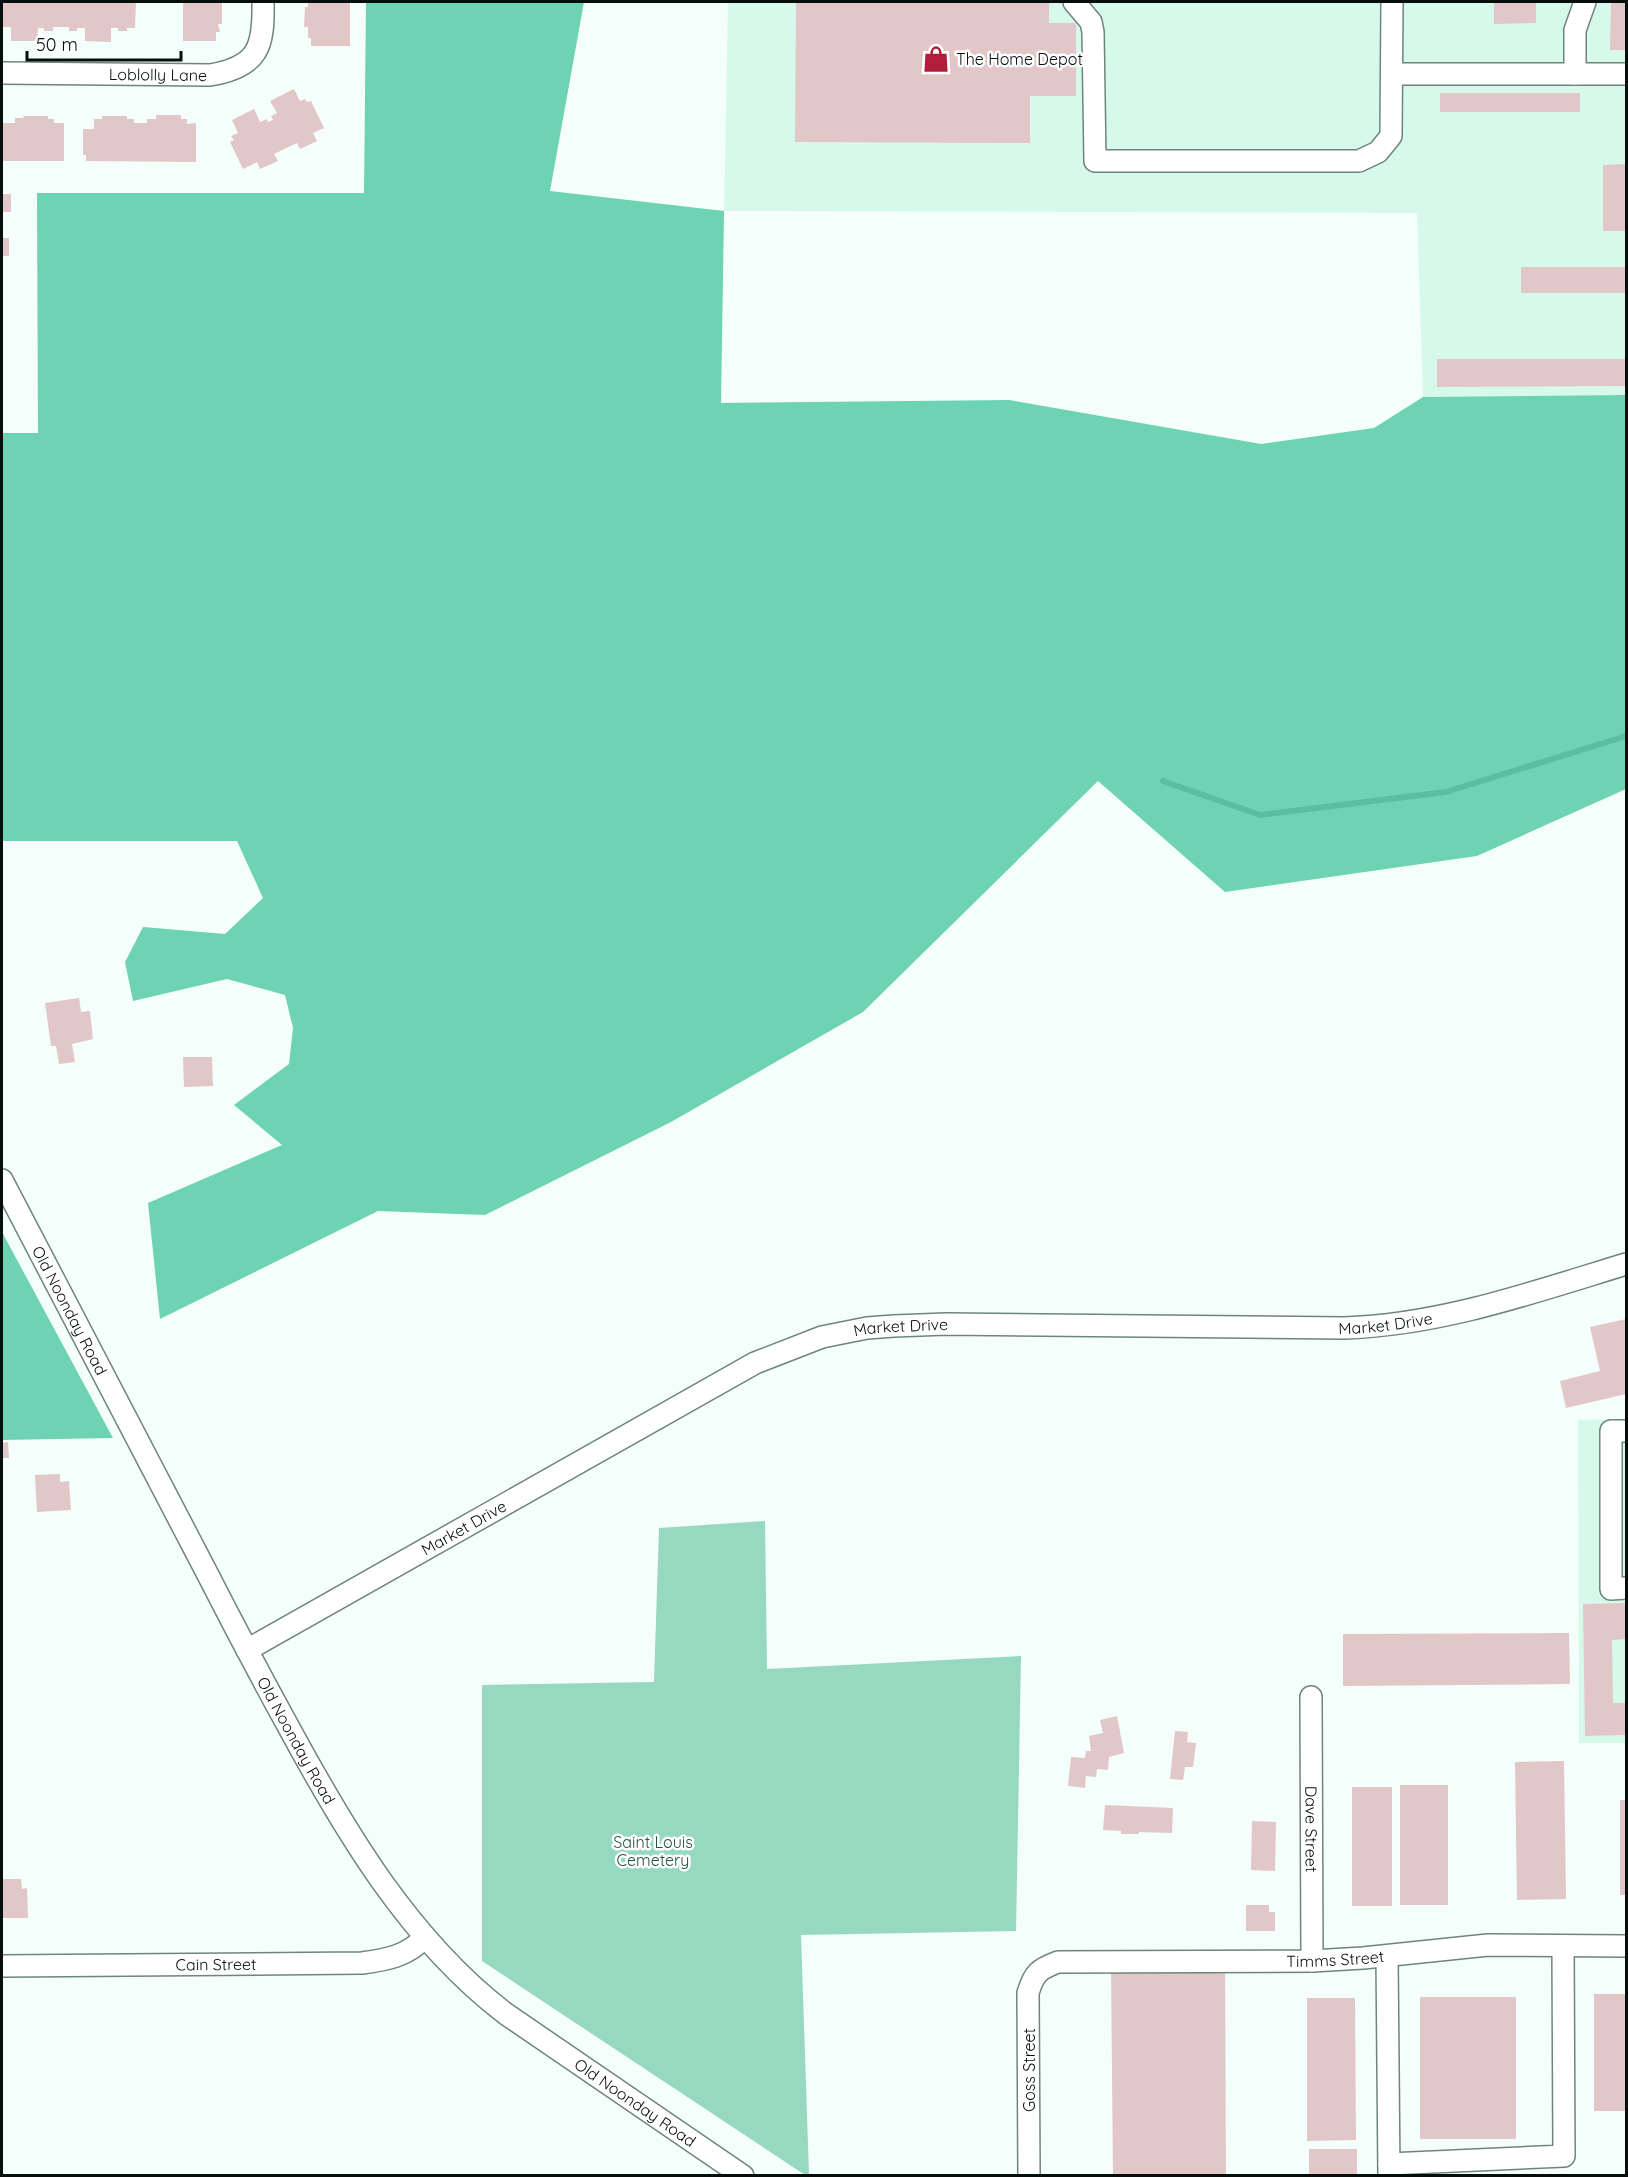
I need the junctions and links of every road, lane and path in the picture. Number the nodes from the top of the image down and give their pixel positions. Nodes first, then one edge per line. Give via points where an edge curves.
1 (263, 2) edge
2 (1074, 2) edge
3 (1392, 2) edge
4 (1585, 2) edge
5 (2, 73) edge
6 (1392, 74) junction
7 (1575, 74) junction
8 (1626, 74) edge
9 (2, 1180) edge
10 (1626, 1264) edge
11 (1626, 1431) edge
12 (1626, 1588) edge
13 (247, 1650) junction
14 (1311, 1697) dead end
15 (425, 1937) junction
16 (1563, 1946) junction
17 (1626, 1946) edge
18 (1387, 1956) junction
19 (1312, 1961) junction
20 (2, 1966) edge
21 (1042, 1968) joint
22 (1389, 2170) edge
23 (743, 2175) edge
24 (1029, 2175) edge

1 - 5 street, Loblolly Lane via 260,44 250,59 226,72
2 - 6 street via 1093,32 1095,161 1359,161 1378,152 1391,136
3 - 6 street
4 - 7 street via 1575,30
6 - 7 street
7 - 8 street
9 - 13 street, Old Noonday Road
10 - 13 street, Market Drive via 1489,1305 1386,1326 946,1324 867,1328 822,1337 755,1364
11 - 12 street via 1611,1431 1611,1588
13 - 15 street, Old Noonday Road via 350,1833
14 - 19 street, Dave Street
15 - 20 street, Cain Street via 416,1947 389,1960 362,1963
15 - 23 street, Old Noonday Road via 476,1992
16 - 17 street, Timms Street
16 - 18 street, Timms Street via 1488,1945
16 - 22 street via 1564,2156
18 - 19 street, Timms Street
18 - 22 street
19 - 21 street, Timms Street via 1058,1962
21 - 24 street, Goss Street via 1028,1993

